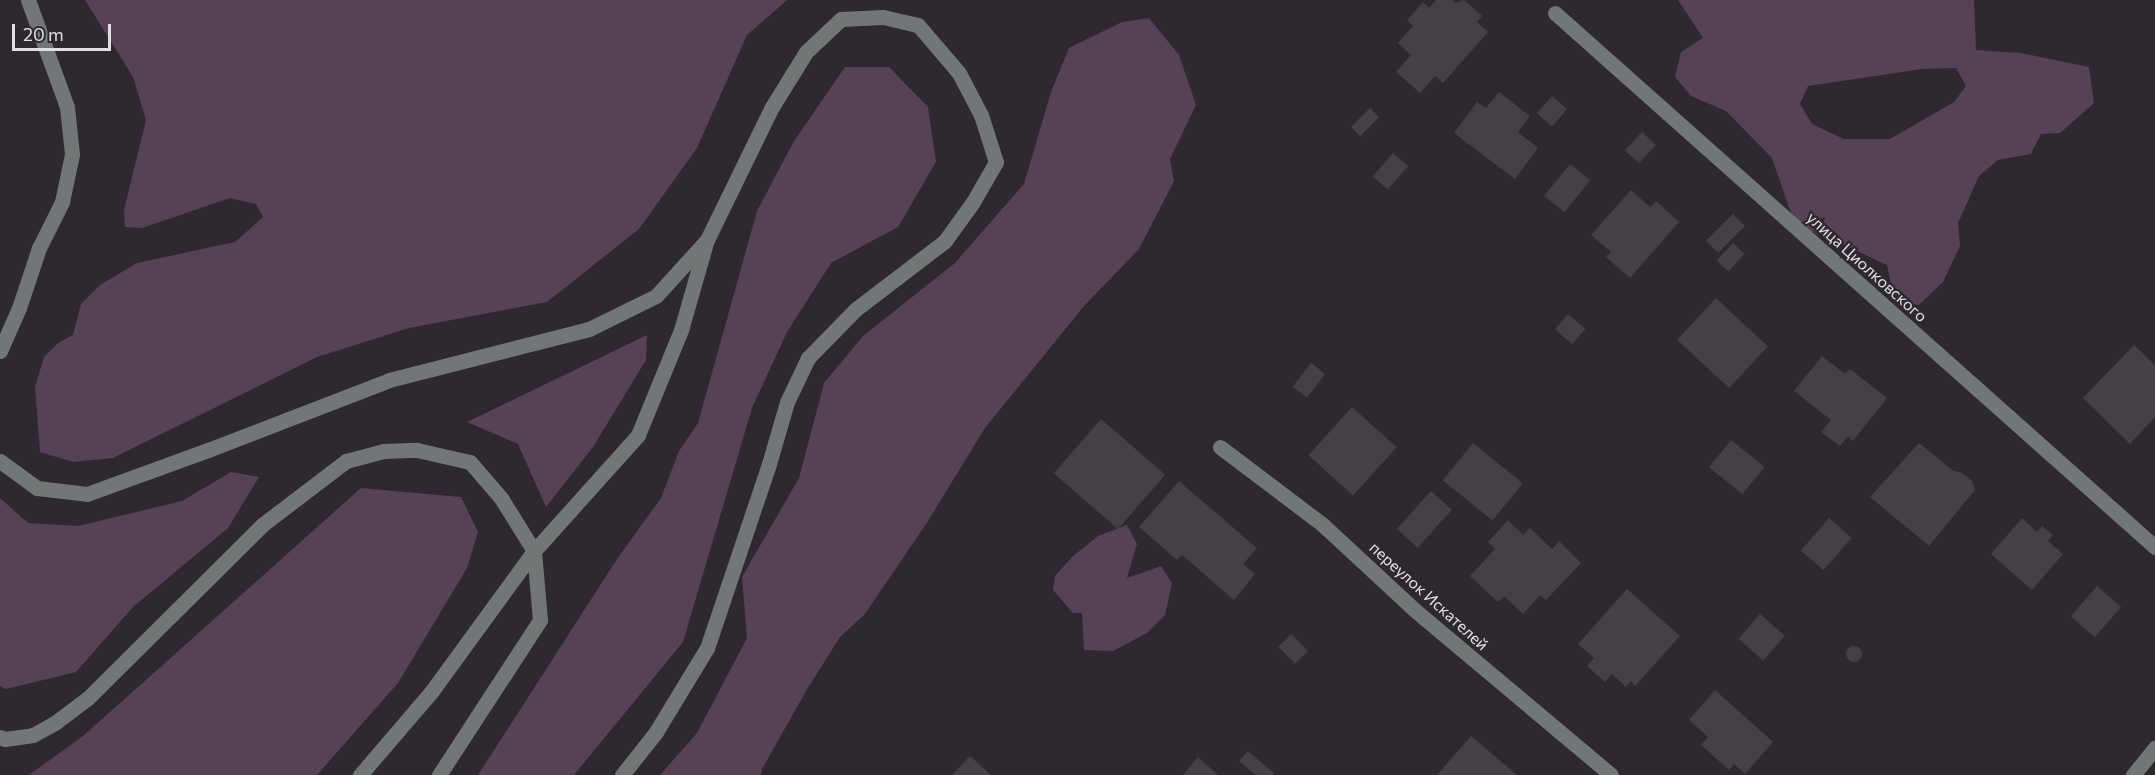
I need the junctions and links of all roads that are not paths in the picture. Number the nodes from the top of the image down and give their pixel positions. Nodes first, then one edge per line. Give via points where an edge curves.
1 (28, 0) edge
2 (1555, 13) dead end
3 (707, 240) junction
4 (0, 351) edge
5 (1220, 447) dead end
6 (0, 461) edge
7 (2155, 547) edge
8 (534, 551) junction
9 (0, 738) edge
10 (2155, 748) edge
11 (361, 774) edge
12 (439, 775) edge
13 (622, 775) edge
14 (1611, 775) edge
15 (2133, 775) edge

1 - 4 street via 67,107 72,153 62,202 39,248
2 - 7 street, улица Циолковского
3 - 6 street via 656,296 589,329 389,380 87,494 37,488
3 - 8 street via 681,330 638,435
3 - 13 street via 772,107 806,52 841,19 883,17 918,26 959,74 981,115 996,162 945,241 856,309 808,358 787,402 707,648 656,732
5 - 14 street, переулок Искателей via 1323,525 1417,612
8 - 9 street via 501,498 470,462 417,450 383,451 346,461 262,525 88,698 33,735
8 - 11 street via 432,691
8 - 12 street via 540,620
10 - 15 street

